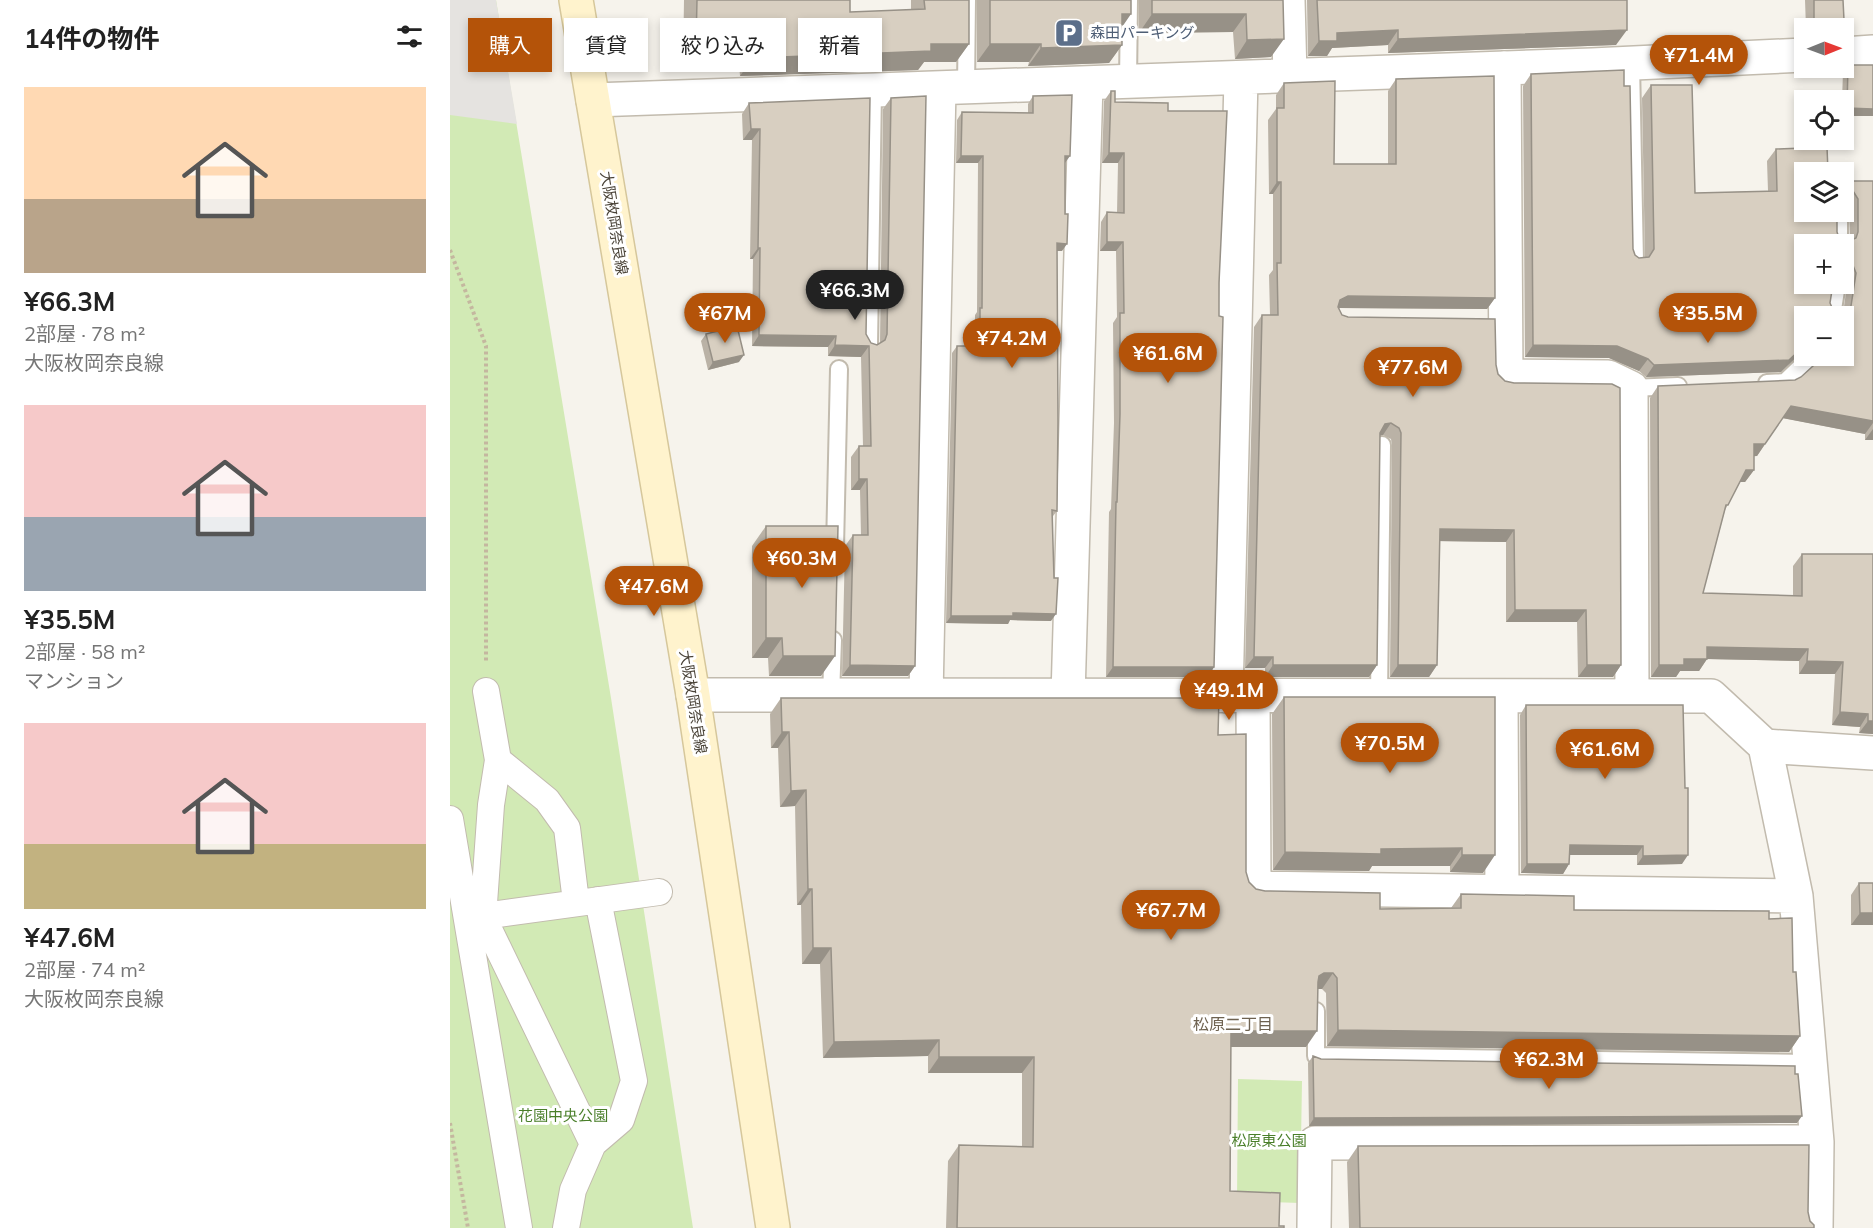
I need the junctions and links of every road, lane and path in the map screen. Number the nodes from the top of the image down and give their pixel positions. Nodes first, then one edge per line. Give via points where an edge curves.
1 (576, 0) edge
2 (967, 0) edge
3 (1129, 0) edge
4 (1288, 0) edge
5 (1873, 52) edge
6 (1854, 53) edge
7 (1794, 56) edge
8 (1631, 63) junction
9 (1504, 68) junction
10 (1290, 76) junction
11 (1240, 78) junction
12 (1128, 82) junction
13 (1086, 83) junction
14 (953, 88) junction
15 (873, 91) junction
16 (593, 100) junction
17 (450, 250) edge
18 (1635, 261) edge
19 (869, 345) edge
20 (1802, 366) edge
21 (838, 369) dead end
22 (1749, 384) edge
23 (1690, 386) edge
24 (1631, 388) junction
25 (1382, 445) edge
26 (834, 568) edge
27 (833, 626) edge
28 (486, 691) joint
29 (693, 695) junction
30 (831, 696) junction
31 (926, 696) junction
32 (1068, 696) junction
33 (1240, 696) junction
34 (1378, 696) junction
35 (1501, 696) junction
36 (1632, 696) junction
37 (1765, 746) junction
38 (1873, 753) edge
39 (498, 760) junction
40 (450, 819) edge
41 (659, 891) dead end
42 (1502, 892) junction
43 (1796, 896) junction
44 (587, 901) junction
45 (475, 918) junction
46 (1317, 998) edge
47 (1810, 1063) junction
48 (450, 1123) edge
49 (1818, 1142) junction
50 (593, 1144) junction
51 (468, 1228) edge
52 (519, 1228) edge
53 (566, 1228) edge
54 (773, 1228) edge
55 (1314, 1228) edge
56 (1816, 1228) edge

1 - 16 main road, 大阪枚岡奈良線
2 - 14 lane
3 - 12 lane
4 - 10 street
5 - 6 street
7 - 8 street
8 - 9 street
8 - 18 lane
9 - 10 street
9 - 24 street via 1500,320 1506,376 1608,377
10 - 11 street
11 - 12 street
11 - 33 street
12 - 13 street
13 - 14 street
13 - 32 street
14 - 15 street
14 - 31 street
15 - 16 street
15 - 19 lane
16 - 29 main road, 大阪枚岡奈良線
17 - 28 path via 486,346
20 - 22 lane via 1785,382
21 - 26 lane
23 - 24 lane
24 - 36 street
25 - 34 lane
27 - 30 lane
28 - 39 street
29 - 30 street
29 - 54 main road, 大阪枚岡奈良線
30 - 31 street
31 - 32 street
32 - 33 street
33 - 34 street
33 - 42 street via 1254,888
34 - 35 street
35 - 36 street
35 - 42 street
36 - 37 street via 1712,696
37 - 38 street
37 - 43 street
39 - 44 street via 546,800 567,828
39 - 45 street
40 - 45 street
41 - 44 street
42 - 43 street
43 - 47 street
44 - 45 street
44 - 50 street via 634,1081 621,1120
45 - 50 street
45 - 52 street
46 - 47 lane via 1316,1056
47 - 49 street
48 - 51 path
49 - 55 street via 1315,1143
49 - 56 street
50 - 53 street via 573,1190

